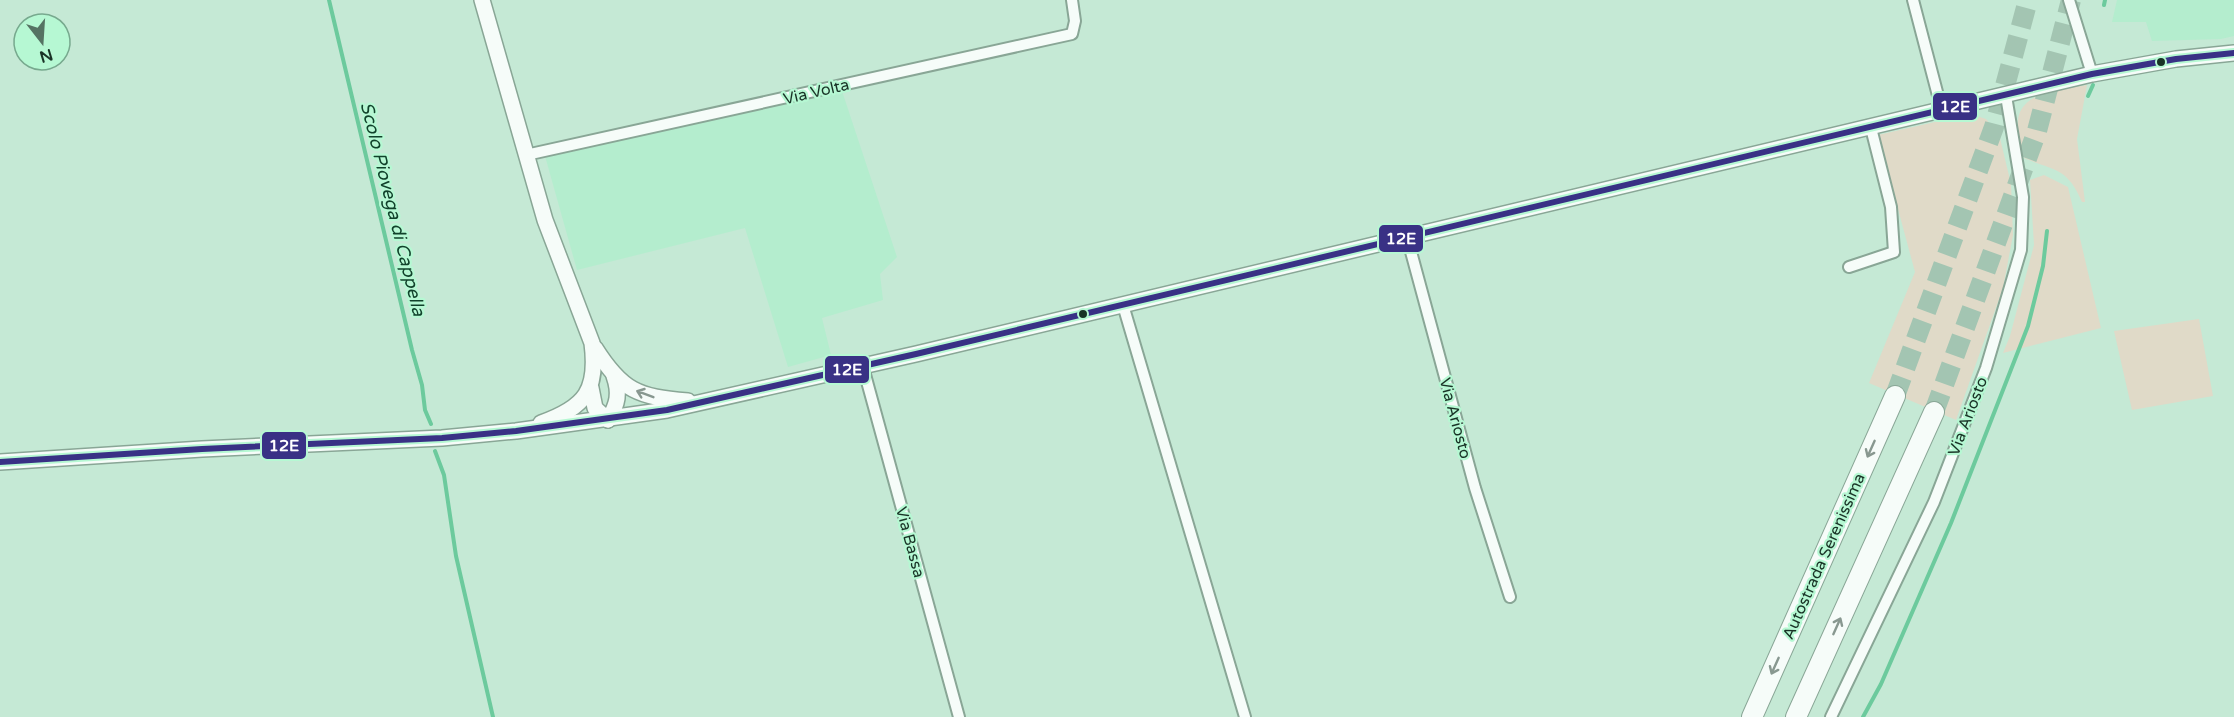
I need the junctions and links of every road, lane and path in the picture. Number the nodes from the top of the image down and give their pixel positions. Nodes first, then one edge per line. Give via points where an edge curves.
1 (482, 0) edge
2 (1072, 0) edge
3 (1913, 0) edge
4 (2069, 0) edge
5 (2234, 53) edge
6 (2092, 74) junction
7 (2006, 96) junction
8 (1942, 111) junction
9 (1871, 128) junction
10 (526, 155) junction
11 (1407, 237) junction
12 (1849, 267) dead end
13 (1123, 305) junction
14 (592, 343) junction
15 (863, 367) junction
16 (614, 376) junction
17 (591, 387) junction
18 (1895, 396) tunnel mouth
19 (703, 402) junction
20 (1934, 412) tunnel mouth
21 (608, 420) junction
22 (516, 431) junction
23 (0, 462) edge
24 (1510, 597) dead end
25 (959, 717) edge
26 (1245, 717) edge
27 (1752, 717) edge
28 (1796, 717) edge
29 (1831, 717) edge

1 - 10 main road
2 - 10 street, Via Volta via 1072,34
3 - 8 street
4 - 6 street
5 - 6 main road
6 - 7 main road
7 - 8 main road
7 - 29 street, Via Ariosto via 2024,197 2021,250 1986,368 1934,502
8 - 9 main road
9 - 11 main road
9 - 12 street via 1891,207 1894,252
10 - 14 main road via 548,229
11 - 13 main road
11 - 24 street, Via Ariosto via 1475,488
13 - 15 main road
13 - 26 street
14 - 16 main road
14 - 17 main road
15 - 19 main road
15 - 25 street, Via Bassa
19 -> 16 main road via 655,398
16 - 21 main road via 618,399
17 - 21 main road via 596,408
17 - 22 main road via 567,411
18 -> 27 highway, Autostrada Serenissima
19 - 21 main road
28 -> 20 highway
21 - 22 main road
22 - 23 main road via 423,440

